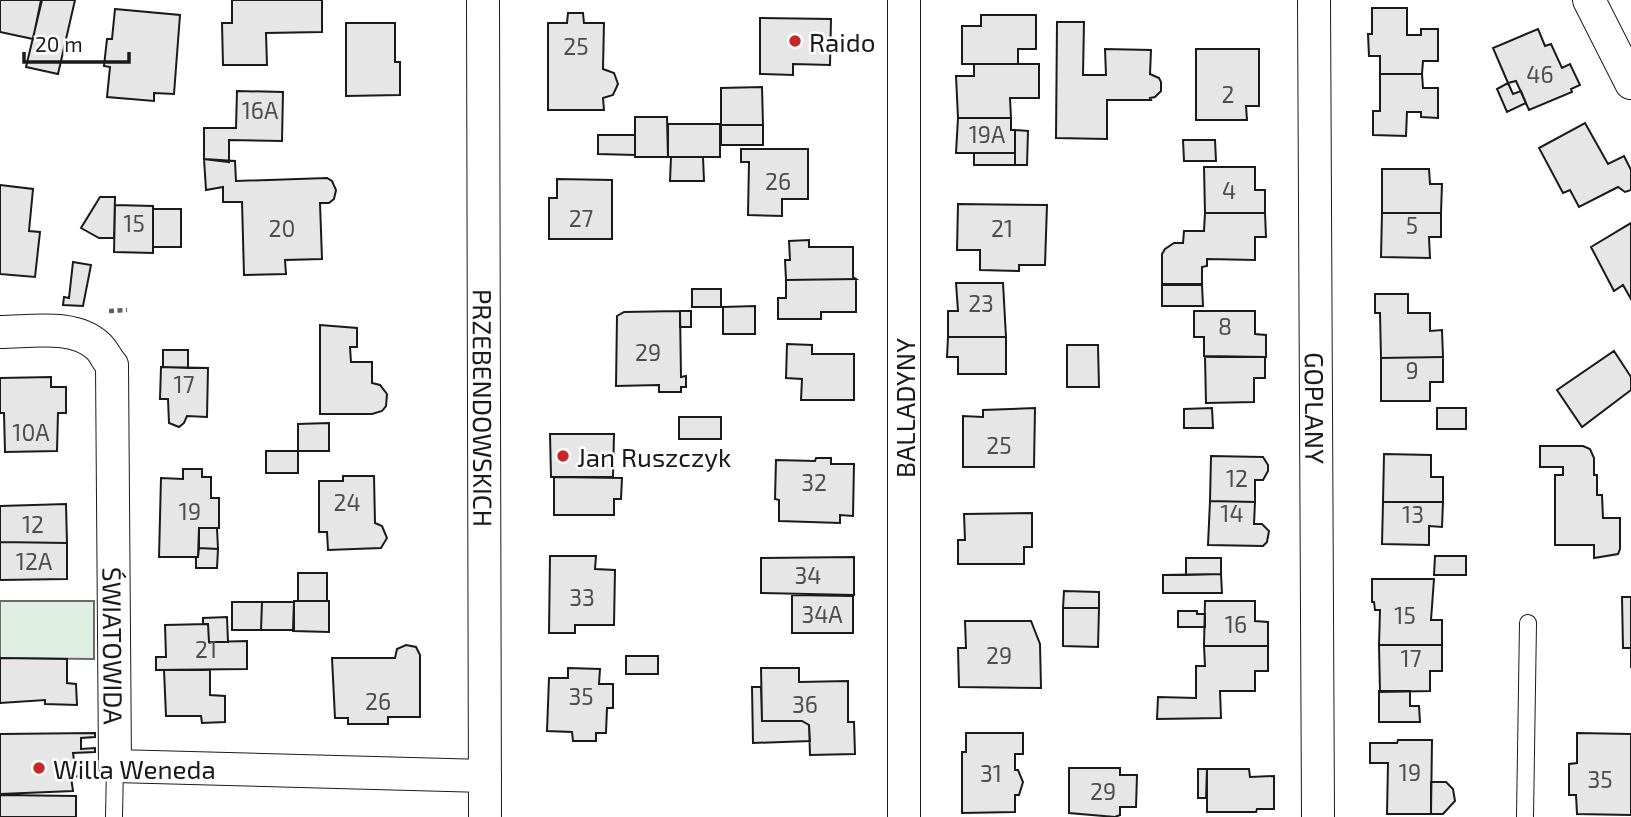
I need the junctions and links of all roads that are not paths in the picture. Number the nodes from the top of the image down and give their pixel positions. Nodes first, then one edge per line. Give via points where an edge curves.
1 (483, 0) edge
2 (904, 0) edge
3 (1314, 0) edge
4 (1588, 0) edge
5 (1631, 83) edge
6 (0, 332) edge
7 (1528, 623) dead end
8 (115, 766) junction
9 (485, 776) junction
10 (114, 817) edge
11 (485, 817) edge
12 (904, 817) edge
13 (1318, 817) edge
14 (1525, 817) edge

1 - 9 street, PRZEBENDOWSKICH
2 - 12 street, BALLADYNY
3 - 13 street, GOPLANY
4 - 5 street
6 - 8 street, ŚWIATOWIDA via 81,334 112,365
7 - 14 lane
8 - 9 street
8 - 10 lane
9 - 11 street, PRZEBENDOWSKICH

